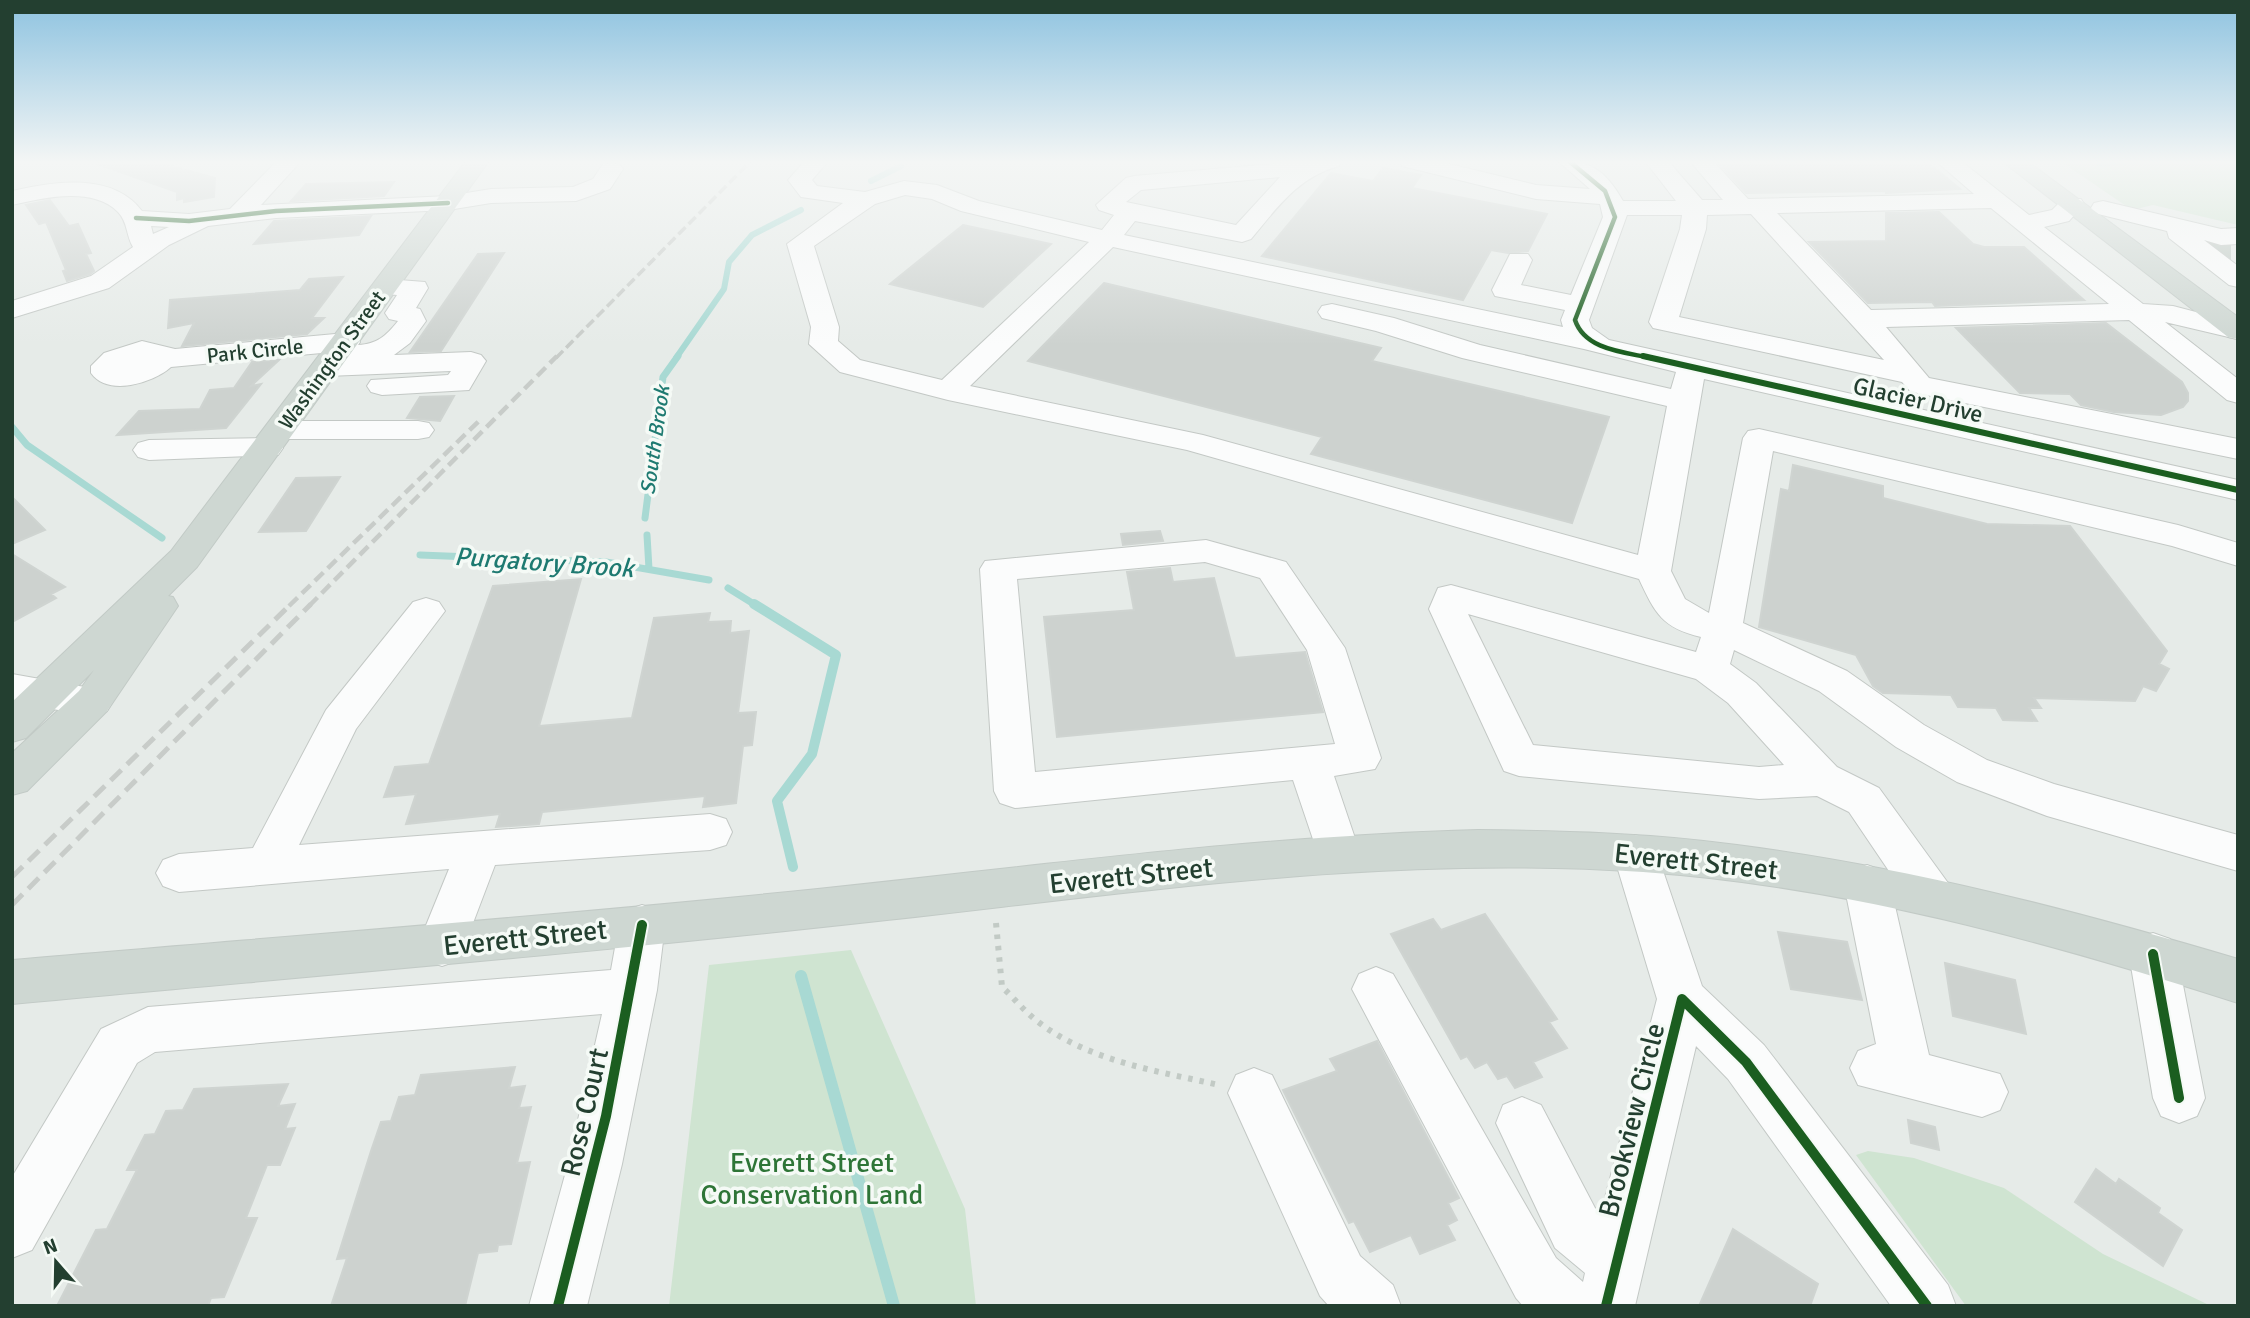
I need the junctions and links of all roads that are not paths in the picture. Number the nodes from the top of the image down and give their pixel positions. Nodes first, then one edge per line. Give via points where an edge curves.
1 (137, 223) edge
2 (208, 223) edge
3 (437, 223) edge
4 (832, 223) edge
5 (1025, 223) edge
6 (1120, 223) edge
7 (1183, 223) edge
8 (1252, 223) edge
9 (1613, 223) edge
10 (1694, 223) edge
11 (1767, 223) edge
12 (2025, 223) edge
13 (2096, 223) edge
14 (2136, 223) edge
15 (2163, 223) edge
16 (1099, 247) junction
17 (143, 251) junction
18 (1518, 260) dead end
19 (2228, 263) edge
20 (392, 300) junction
21 (1581, 305) junction
22 (12, 310) edge
23 (2135, 312) junction
24 (1864, 318) junction
25 (2238, 331) edge
26 (1592, 342) junction
27 (163, 359) dead end
28 (1692, 369) junction
29 (344, 370) junction
30 (1916, 380) junction
31 (1768, 386) junction
32 (948, 391) junction
33 (2238, 394) edge
34 (1683, 401) junction
35 (1923, 420) junction
36 (2112, 424) junction
37 (354, 429) junction
38 (418, 430) dead end
39 (1759, 438) junction
40 (274, 439) junction
41 (2238, 449) edge
42 (149, 450) dead end
43 (2070, 453) junction
44 (2116, 463) junction
45 (2238, 490) edge
46 (2113, 523) junction
47 (2238, 555) edge
48 (184, 559) junction
49 (1653, 571) junction
50 (426, 611) dead end
51 (1722, 629) junction
52 (1709, 669) junction
53 (30, 691) edge
54 (93, 701) junction
55 (12, 727) edge
56 (1309, 762) junction
57 (12, 779) edge
58 (1822, 779) junction
59 (12, 808) edge
60 (710, 832) dead end
61 (479, 848) junction
62 (1338, 853) junction
63 (1636, 853) junction
64 (2238, 853) edge
65 (266, 866) junction
66 (179, 873) dead end
67 (1867, 884) junction
68 (1932, 897) junction
69 (642, 925) junction
70 (442, 945) junction
71 (2153, 954) junction
72 (2238, 981) edge
73 (12, 982) edge
74 (1376, 989) dead end
75 (633, 990) junction
76 (1682, 999) junction
77 (1254, 1093) road end
78 (1982, 1093) dead end
79 (2179, 1098) dead end
80 (1522, 1123) dead end
81 (12, 1230) edge
82 (1612, 1284) edge
83 (558, 1306) edge
84 (1372, 1306) edge
85 (1565, 1306) edge
86 (1927, 1306) edge

1 - 17 street
2 - 17 street
3 - 20 main road, Washington Street
4 - 32 street via 800,244 825,327 823,344 850,366
5 - 16 street
6 - 16 street
7 - 8 street via 1242,234
9 - 21 street
10 - 30 street via 1663,322
11 - 24 street
12 - 23 street
13 - 25 main road
14 - 19 main road
15 - 19 street
16 - 26 street, Glacier Drive
16 - 32 street
16 - 34 street via 1472,352
17 - 22 street via 91,286
18 - 21 street via 1502,295
20 - 29 main road, Washington Street via 367,314
20 - 29 street, Park Circle via 413,317 397,343
21 - 26 street via 1576,326
23 - 24 street
23 - 25 street via 2174,314
23 - 33 street
24 - 30 street
26 - 28 street, Glacier Drive
27 - 29 street, Park Circle
28 - 31 street, Glacier Drive
28 - 34 street
29 - 37 street
29 - 40 main road, Washington Street
30 - 35 street
30 - 36 street
31 - 35 street, Glacier Drive
31 - 39 street
32 - 49 street via 1192,442
34 - 49 street
35 - 43 street, Glacier Drive
36 - 41 street
36 - 44 street
37 - 38 street
37 - 40 street
39 - 46 street
39 - 51 street
40 - 42 street
40 - 48 main road, Washington Street
43 - 44 street, Glacier Drive
43 - 46 street via 2096,505
44 - 45 street, Glacier Drive
46 - 47 street via 2178,536
48 - 53 main road, Washington Street
48 - 54 main road, Washington Street via 160,607
49 - 51 street via 1670,606 1680,615
50 - 65 street via 340,721
51 - 52 street
51 - 64 street via 1833,681 1910,736 1972,771 2047,799
52 - 58 street via 1742,693
52 - 58 street via 1451,597 1447,609 1519,760 1759,783
53 - 54 street
53 - 55 main road, Washington Street
54 - 57 main road, Washington Street
54 - 59 main road
56 - 56 street via 1015,791 998,569 1206,551 1273,570 1326,648 1360,758
56 - 62 street
58 - 68 street via 1864,800
60 - 61 street
61 - 65 street
61 - 70 street
62 - 63 main road, Everett Street via 1474,849
62 - 69 main road, Everett Street
63 - 67 main road, Everett Street
63 - 76 street, Brookview Circle
65 - 66 street
67 - 68 main road, Everett Street
67 - 78 street via 1892,1071
68 - 71 main road, Everett Street
69 - 70 main road, Everett Street
69 - 75 street, Rose Court
70 - 73 main road, Everett Street
71 - 72 main road, Everett Street
71 - 79 street
74 - 85 street via 1536,1278
75 - 81 street via 148,1030 119,1046
75 - 83 street, Rose Court
76 - 82 street, Brookview Circle
76 - 86 street, Brookview Circle via 1746,1062
77 - 84 street via 1340,1276
80 - 82 street via 1575,1228

